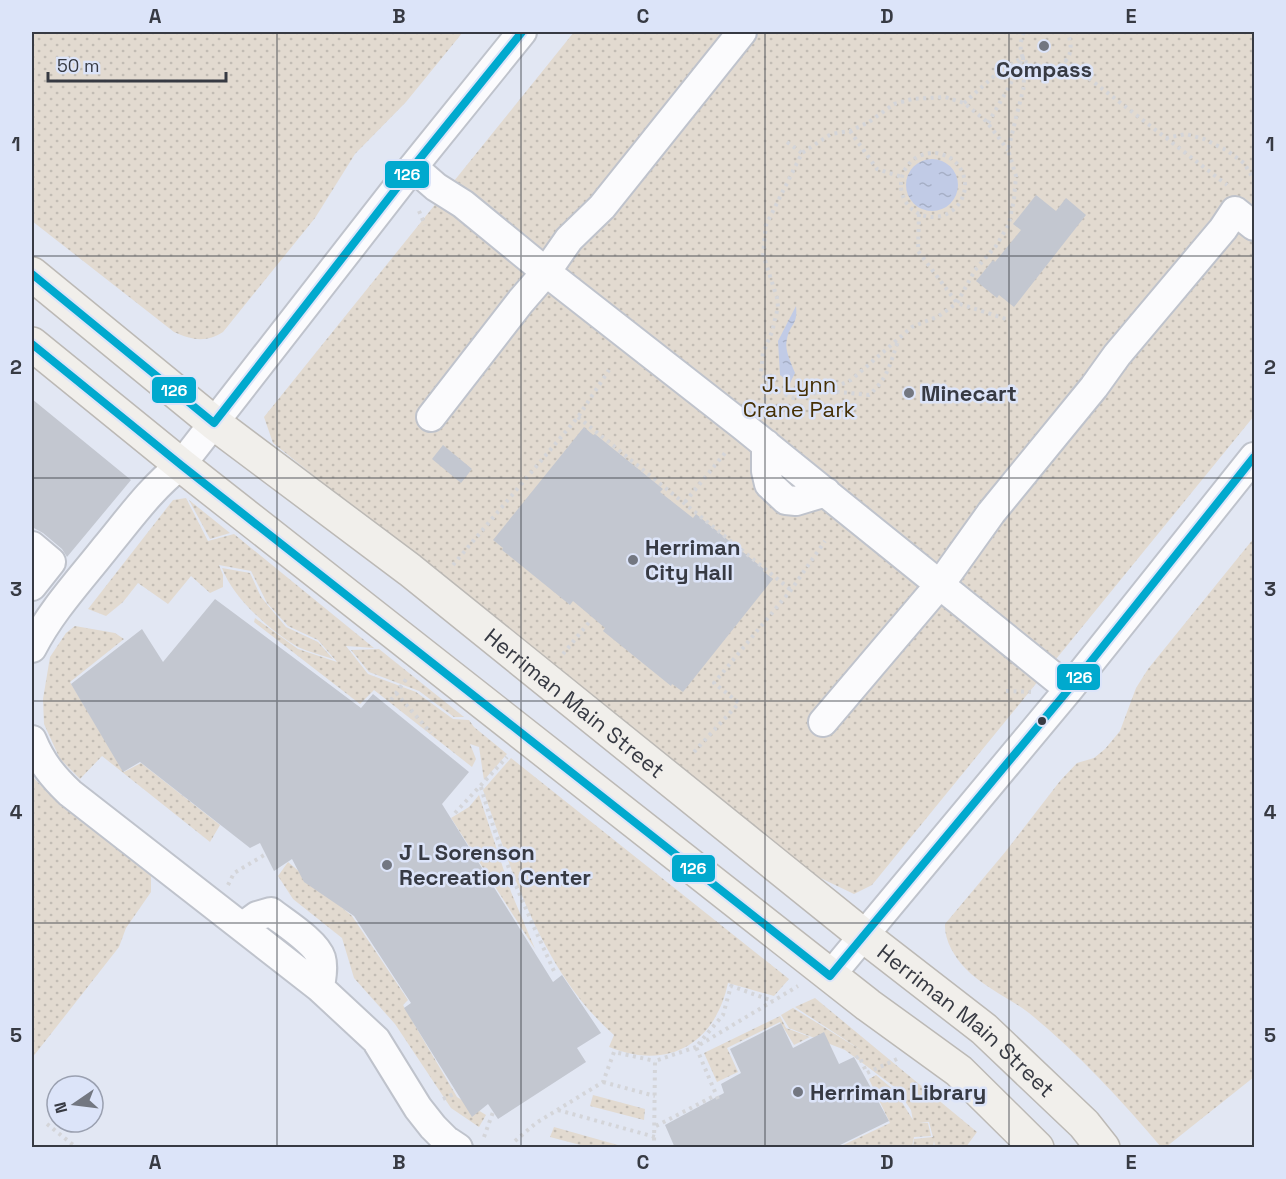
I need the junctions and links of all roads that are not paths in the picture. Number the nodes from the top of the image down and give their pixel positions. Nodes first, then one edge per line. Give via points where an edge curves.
1 (522, 32) edge
2 (742, 32) edge
3 (413, 167) junction
4 (1254, 226) edge
5 (546, 272) junction
6 (32, 274) edge
7 (32, 344) edge
8 (431, 417) dead end
9 (214, 423) junction
10 (1254, 457) edge
11 (181, 465) junction
12 (41, 554) edge
13 (941, 583) junction
14 (32, 586) edge
15 (32, 648) edge
16 (1069, 689) junction
17 (823, 722) dead end
18 (32, 740) edge
19 (864, 936) junction
20 (817, 979) junction
21 (471, 1142) edge
22 (1037, 1148) edge
23 (1104, 1148) edge

1 - 3 street
2 - 5 street
3 - 5 street
3 - 9 street
4 - 13 street via 1236,211 991,513
5 - 8 street
5 - 13 street
6 - 9 main road, Herriman Main Street
7 - 11 main road, Herriman Main Street
9 - 11 street
9 - 19 main road, Herriman Main Street via 410,570
10 - 16 street
11 - 15 street via 160,481 42,628
11 - 20 main road, Herriman Main Street
12 - 14 street
13 - 16 street
13 - 17 street
16 - 19 street
18 - 21 street via 41,761 70,793 320,988 376,1040 417,1108 446,1140
19 - 20 street
19 - 23 main road, Herriman Main Street via 984,1029
20 - 22 main road, Herriman Main Street via 868,1005 959,1071

